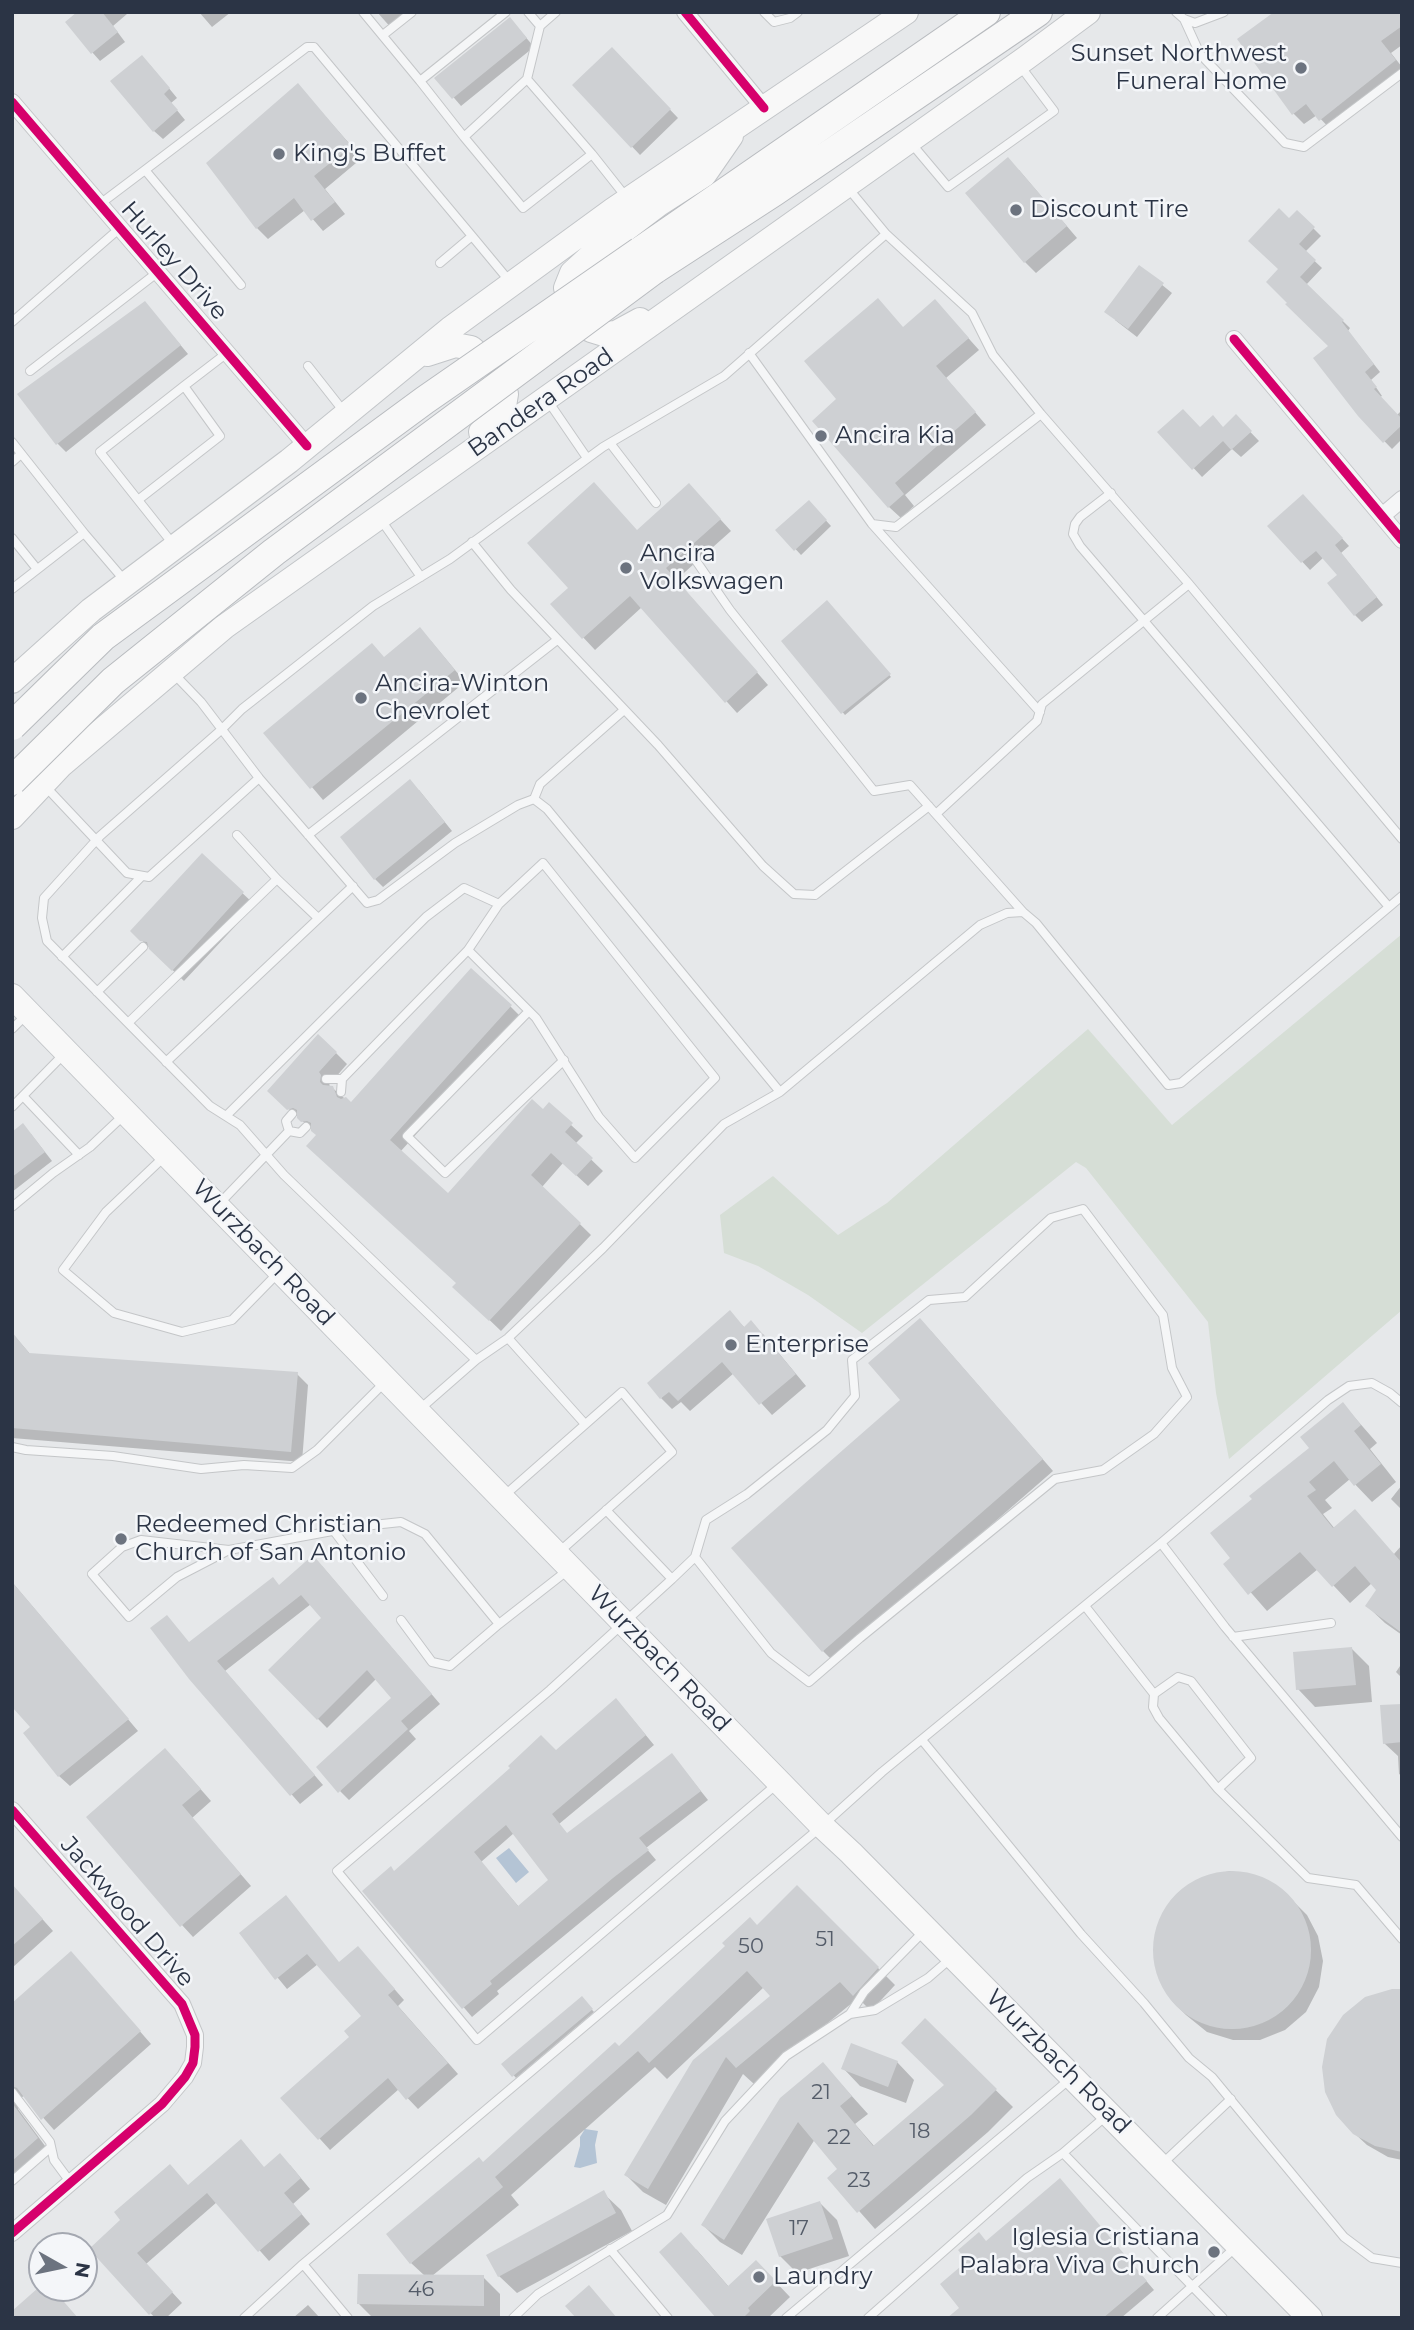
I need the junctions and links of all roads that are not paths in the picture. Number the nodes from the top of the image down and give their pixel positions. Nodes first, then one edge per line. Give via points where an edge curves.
1 (363, 12) edge
2 (412, 12) edge
3 (506, 12) edge
4 (528, 12) edge
5 (556, 12) edge
6 (764, 12) edge
7 (799, 12) edge
8 (906, 12) edge
9 (986, 12) edge
10 (1038, 12) edge
11 (1088, 12) edge
12 (1176, 12) edge
13 (1224, 12) edge
14 (687, 13) edge
15 (1184, 19) junction
16 (540, 26) junction
17 (383, 35) junction
18 (1019, 63) junction
19 (1402, 73) edge
20 (527, 79) junction
21 (420, 80) junction
22 (12, 102) edge
23 (764, 108) junction
24 (737, 126) junction
25 (464, 137) junction
26 (909, 141) junction
27 (592, 154) junction
28 (145, 170) junction
29 (847, 186) junction
30 (628, 200) junction
31 (100, 204) junction
32 (120, 228) junction
33 (886, 234) junction
34 (472, 236) junction
35 (647, 260) junction
36 (440, 263) dead end
37 (158, 272) junction
38 (714, 280) junction
39 (511, 284) junction
40 (241, 285) dead end
41 (12, 322) edge
42 (1234, 339) dead end
43 (227, 353) junction
44 (749, 353) junction
45 (308, 366) dead end
46 (30, 371) dead end
47 (387, 380) junction
48 (184, 386) junction
49 (547, 399) junction
50 (345, 414) junction
51 (1041, 414) junction
52 (12, 442) edge
53 (610, 443) junction
54 (307, 446) junction
55 (22, 454) junction
56 (587, 458) junction
57 (12, 462) edge
58 (1111, 493) junction
59 (407, 498) junction
60 (1402, 499) edge
61 (138, 500) junction
62 (656, 503) dead end
63 (1382, 516) junction
64 (379, 518) junction
65 (872, 524) junction
66 (84, 533) junction
67 (12, 538) edge
68 (1402, 540) edge
69 (472, 542) junction
70 (175, 547) junction
71 (692, 555) dead end
72 (37, 569) junction
73 (421, 577) junction
74 (127, 583) junction
75 (1189, 584) junction
76 (12, 589) edge
77 (1144, 620) junction
78 (557, 640) junction
79 (172, 672) junction
80 (12, 681) edge
81 (624, 710) junction
82 (1040, 712) junction
83 (12, 726) edge
84 (221, 730) junction
85 (259, 778) junction
86 (12, 781) edge
87 (43, 784) junction
88 (534, 799) junction
89 (929, 806) junction
90 (936, 814) junction
91 (12, 817) edge
92 (237, 835) dead end
93 (308, 835) junction
94 (1402, 839) edge
95 (95, 841) junction
96 (142, 876) junction
97 (277, 879) junction
98 (352, 886) junction
99 (1402, 896) edge
100 (499, 904) junction
101 (1390, 907) junction
102 (1023, 912) junction
103 (317, 917) junction
104 (143, 947) dead end
105 (468, 950) junction
106 (62, 957) junction
107 (97, 992) junction
108 (529, 1011) junction
109 (18, 1013) edge
110 (128, 1023) junction
111 (66, 1052) junction
112 (564, 1060) junction
113 (166, 1062) junction
114 (326, 1079) dead end
115 (342, 1079) junction
116 (341, 1092) dead end
117 (780, 1092) junction
118 (23, 1096) junction
119 (12, 1107) edge
120 (126, 1112) junction
121 (292, 1114) dead end
122 (226, 1116) junction
123 (306, 1127) dead end
124 (289, 1131) junction
125 (266, 1154) junction
126 (79, 1155) junction
127 (167, 1155) junction
128 (217, 1206) junction
129 (12, 1207) edge
130 (280, 1272) junction
131 (508, 1338) junction
132 (476, 1360) junction
133 (387, 1380) junction
134 (1402, 1403) edge
135 (417, 1411) junction
136 (585, 1424) junction
137 (12, 1447) edge
138 (502, 1498) junction
139 (606, 1510) junction
140 (334, 1531) junction
141 (1161, 1543) junction
142 (229, 1550) junction
143 (695, 1558) junction
144 (564, 1561) junction
145 (672, 1579) junction
146 (383, 1596) dead end
147 (1085, 1606) junction
148 (401, 1620) dead end
149 (1331, 1623) dead end
150 (624, 1624) junction
151 (499, 1625) junction
152 (1233, 1637) junction
153 (1154, 1694) junction
154 (922, 1740) junction
155 (779, 1782) junction
156 (1218, 1789) junction
157 (12, 1810) edge
158 (822, 1826) junction
159 (1402, 1837) edge
160 (926, 1929) junction
161 (1402, 1939) edge
162 (953, 1957) junction
163 (850, 2014) junction
164 (1072, 2077) junction
165 (12, 2092) edge
166 (1231, 2099) junction
167 (1109, 2114) junction
168 (51, 2147) junction
169 (1063, 2153) junction
170 (1160, 2166) junction
171 (12, 2181) edge
172 (71, 2183) junction
173 (12, 2233) edge
174 (1238, 2245) junction
175 (610, 2249) junction
176 (1402, 2263) edge
177 (303, 2264) junction
178 (1194, 2286) junction
179 (244, 2318) edge
180 (348, 2318) edge
181 (513, 2318) edge
182 (668, 2318) edge
183 (786, 2318) edge
184 (868, 2318) edge
185 (1157, 2318) edge
186 (1223, 2318) edge
187 (1310, 2318) edge

1 - 17 lane
2 - 17 lane
3 - 21 lane
4 - 16 lane
5 - 16 lane
6 - 7 lane via 774,22
8 - 23 main road
9 - 35 highway
10 - 35 highway via 774,192
11 - 18 main road, Bandera Road
12 - 15 lane
13 - 15 lane via 1195,23
14 - 23 street
15 - 19 lane via 1200,54 1284,143 1304,147
16 - 20 lane
17 - 21 lane
18 - 26 main road, Bandera Road
18 - 26 lane via 1054,111 948,187
20 - 25 lane
20 - 27 lane
21 - 25 lane
22 - 31 street, Hurley Drive
23 - 24 main road
24 - 30 main road
24 - 38 main road via 704,175 594,253 572,273 566,288 573,309 591,330 604,334 617,332
25 - 27 lane via 523,208
26 - 29 main road, Bandera Road
27 - 30 lane
28 - 31 lane
28 - 34 lane via 307,47 314,47
28 - 40 lane
29 - 33 lane
29 - 38 main road, Bandera Road
30 - 39 main road
31 - 32 street, Hurley Drive
32 - 37 street, Hurley Drive
32 - 41 lane
33 - 44 lane
33 - 51 lane via 972,313 993,355
34 - 36 lane
34 - 39 lane
35 - 83 highway, bridge via 425,400 103,637
35 - 86 highway, bridge via 113,681
37 - 43 street, Hurley Drive
37 - 46 lane
38 - 49 main road, Bandera Road
39 - 47 main road
42 - 63 street
43 - 48 lane
43 - 54 street, Hurley Drive
44 - 53 lane via 724,376
44 - 65 lane
45 - 50 lane
47 - 50 main road
47 - 59 main road via 429,352 455,345 471,348 489,363 506,394 495,421
48 - 61 lane via 220,436
48 - 61 lane via 100,452
49 - 56 lane
49 - 59 main road, Bandera Road
50 - 54 main road
51 - 58 lane
51 - 65 lane via 896,527
52 - 55 lane
53 - 56 lane
53 - 62 lane
54 - 70 main road
55 - 57 lane
55 - 66 lane
56 - 69 lane
58 - 75 lane
58 - 77 lane via 1080,517 1073,534
59 - 64 main road, Bandera Road
60 - 63 street
61 - 70 lane
63 - 68 street
64 - 73 lane
64 - 79 main road, Bandera Road via 224,627
65 - 82 lane
66 - 72 lane
66 - 74 lane
67 - 72 lane
69 - 73 lane
69 - 78 lane
70 - 74 main road
71 - 89 lane via 874,791 910,785
72 - 76 lane
73 - 84 lane via 373,606
74 - 80 main road
75 - 77 lane
75 - 94 lane
77 - 82 lane via 1042,704
77 - 101 lane
78 - 81 lane
78 - 93 lane
79 - 84 lane
79 - 87 main road, Bandera Road
81 - 88 lane via 540,784
81 - 89 lane via 794,894 815,895
82 - 90 lane via 1037,721
84 - 85 lane
84 - 95 lane
85 - 93 lane
85 - 96 lane via 149,877
87 - 91 main road, Bandera Road
87 - 95 lane
88 - 98 lane via 454,843 378,900 367,902
88 - 117 lane via 547,809
89 - 90 lane
90 - 102 lane
92 - 97 lane
93 - 98 lane
95 - 96 lane via 127,873
95 - 106 lane via 44,898 47,941
96 - 106 lane
97 - 103 lane
97 - 110 lane
98 - 103 lane
99 - 101 lane
100 - 105 lane
100 - 112 lane via 543,863 715,1078 635,1158 599,1117
100 - 122 lane via 464,888 426,917
101 - 102 lane via 1181,1083 1168,1085 1037,923
102 - 117 lane via 1007,913 980,925
103 - 113 lane
104 - 107 lane
105 - 108 lane
105 - 115 lane
106 - 107 lane
107 - 110 lane
108 - 112 lane
108 - 112 lane via 407,1136 445,1173
109 - 111 main road, Wurzbach Road
110 - 113 lane
111 - 118 lane
111 - 120 main road, Wurzbach Road
113 - 122 lane
114 - 115 lane
115 - 116 lane
117 - 131 lane via 724,1124
118 - 119 lane
118 - 126 lane
120 - 126 lane
120 - 127 main road, Wurzbach Road
121 - 124 lane via 286,1121
122 - 125 lane
123 - 124 lane via 300,1133
124 - 125 lane
125 - 128 lane
125 - 132 lane
126 - 129 lane
127 - 128 main road, Wurzbach Road
127 - 130 lane via 106,1212 63,1270 114,1313 182,1332 232,1320
128 - 130 main road, Wurzbach Road
130 - 133 main road, Wurzbach Road
131 - 132 lane
131 - 136 lane
132 - 135 lane
133 - 135 main road, Wurzbach Road
133 - 137 lane via 317,1450 292,1468 244,1465 201,1469
134 - 141 lane via 1371,1383 1349,1386
135 - 138 main road, Wurzbach Road
136 - 138 lane
136 - 139 lane via 622,1392 672,1452
138 - 144 main road, Wurzbach Road
139 - 144 lane
139 - 145 lane
140 - 142 lane
140 - 146 lane
140 - 151 lane via 401,1522 425,1534
141 - 147 lane
141 - 152 lane
142 - 142 lane via 177,1577 129,1617 92,1574 122,1547 141,1540
143 - 143 lane via 771,1653 809,1682 1055,1479 1103,1470 1154,1434 1187,1397 1172,1368 1163,1315 1083,1209 1051,1218 965,1297 929,1300 852,1360 855,1396 848,1405 827,1430 747,1494 706,1520
143 - 145 lane
144 - 150 main road, Wurzbach Road
144 - 151 lane
145 - 150 lane
147 - 153 lane
147 - 154 lane
148 - 151 lane via 432,1662 450,1666
149 - 152 lane
150 - 155 main road, Wurzbach Road
150 - 155 lane via 337,1871 477,2040
152 - 159 lane
153 - 156 lane via 1153,1707 1159,1718
153 - 156 lane via 1178,1676 1191,1681 1251,1758
154 - 158 lane
154 - 166 lane via 1081,1934
155 - 158 main road, Wurzbach Road
156 - 161 lane via 1308,1878 1356,1885
157 - 172 street, Jackwood Drive via 182,2004 195,2035 192,2063 185,2077 162,2104
158 - 160 main road, Wurzbach Road
158 - 177 lane
160 - 162 main road, Wurzbach Road
160 - 163 lane via 864,1992
162 - 163 lane via 928,1979 875,2010
162 - 164 main road, Wurzbach Road
163 - 175 lane via 786,2056 725,2121 667,2215
164 - 167 main road, Wurzbach Road
164 - 183 lane
165 - 168 lane
166 - 170 lane
166 - 176 lane via 1344,2237 1372,2258
167 - 169 lane
167 - 170 main road, Wurzbach Road
168 - 171 lane
168 - 172 lane via 54,2160
169 - 178 lane
169 - 184 lane via 1027,2178
170 - 174 main road, Wurzbach Road
172 - 173 street
174 - 178 lane
174 - 187 main road, Wurzbach Road
175 - 181 lane via 538,2294
175 - 182 lane
177 - 179 lane
177 - 180 lane
178 - 185 lane
178 - 186 lane

